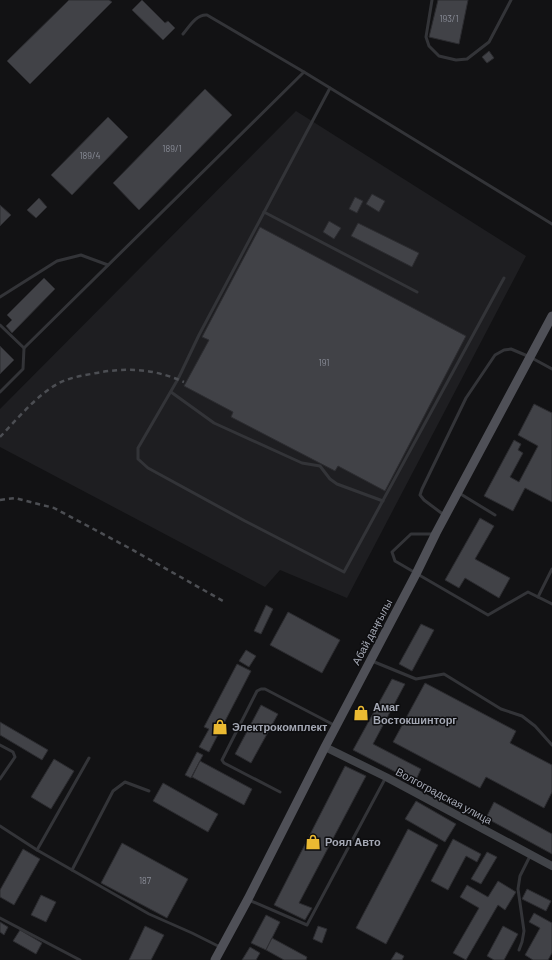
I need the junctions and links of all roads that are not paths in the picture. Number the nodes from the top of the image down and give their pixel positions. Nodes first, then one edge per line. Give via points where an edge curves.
1 (432, 0) edge
2 (511, 0) edge
3 (183, 34) dead end
4 (304, 72) junction
5 (330, 88) junction
6 (264, 212) junction
7 (552, 224) edge
8 (108, 264) junction
9 (504, 278) dead end
10 (417, 292) dead end
11 (0, 297) edge
12 (552, 316) edge
13 (0, 325) edge
14 (24, 348) junction
15 (530, 357) junction
16 (552, 369) edge
17 (0, 392) edge
18 (171, 392) junction
19 (458, 492) junction
20 (383, 500) junction
21 (495, 515) dead end
22 (445, 516) junction
23 (436, 534) junction
24 (552, 569) edge
25 (416, 574) junction
26 (538, 597) junction
27 (552, 604) edge
28 (370, 661) junction
29 (336, 726) junction
30 (0, 745) edge
31 (552, 745) edge
32 (325, 747) junction
33 (89, 758) dead end
34 (386, 777) junction
35 (0, 779) edge
36 (149, 792) dead end
37 (280, 792) dead end
38 (0, 826) edge
39 (37, 850) junction
40 (530, 854) junction
41 (552, 866) edge
42 (72, 870) junction
43 (248, 899) junction
44 (0, 918) edge
45 (221, 948) junction
46 (519, 950) dead end
47 (80, 960) edge
48 (215, 960) edge

1 - 2 lane via 426,37 429,46 439,56 456,60 467,59 489,42
3 - 4 lane via 198,17 207,15
4 - 5 lane
4 - 8 lane
5 - 6 lane
5 - 7 lane
6 - 10 lane
6 - 18 lane
8 - 11 lane via 81,255 57,261
8 - 14 lane
9 - 20 lane
12 - 15 main road, Абай даңғылы
13 - 14 lane
14 - 17 lane via 23,369
15 - 16 lane
15 - 19 main road, Абай даңғылы
15 - 22 lane via 511,349 495,355 466,398 420,495
18 - 20 lane via 214,424 302,463 320,466 336,484
18 - 20 lane via 138,448 138,459 148,468 337,569 344,572
19 - 21 lane
19 - 22 main road, Абай даңғылы
22 - 23 main road, Абай даңғылы
23 - 25 main road, Абай даңғылы
23 - 25 lane via 411,534 392,552 395,561
24 - 26 lane
25 - 26 lane via 488,615 528,592
25 - 28 main road, Абай даңғылы
26 - 27 lane
28 - 29 main road, Абай даңғылы
28 - 31 lane via 416,679 444,674 501,709 522,716
29 - 32 main road, Абай даңғылы
29 - 37 lane via 265,689 257,691 222,760
30 - 35 lane via 13,752 15,757
32 - 34 street, Волгоградская улица
32 - 43 main road, Абай даңғылы
33 - 39 lane
34 - 40 street, Волгоградская улица
34 - 43 lane via 307,925
36 - 42 lane via 125,782 112,791
38 - 39 lane
39 - 42 lane
40 - 41 street, Волгоградская улица
40 - 46 lane via 520,876 518,889 524,931
42 - 45 lane via 149,914
43 - 45 main road, Абай даңғылы
44 - 47 lane
45 - 48 main road, Абай даңғылы

